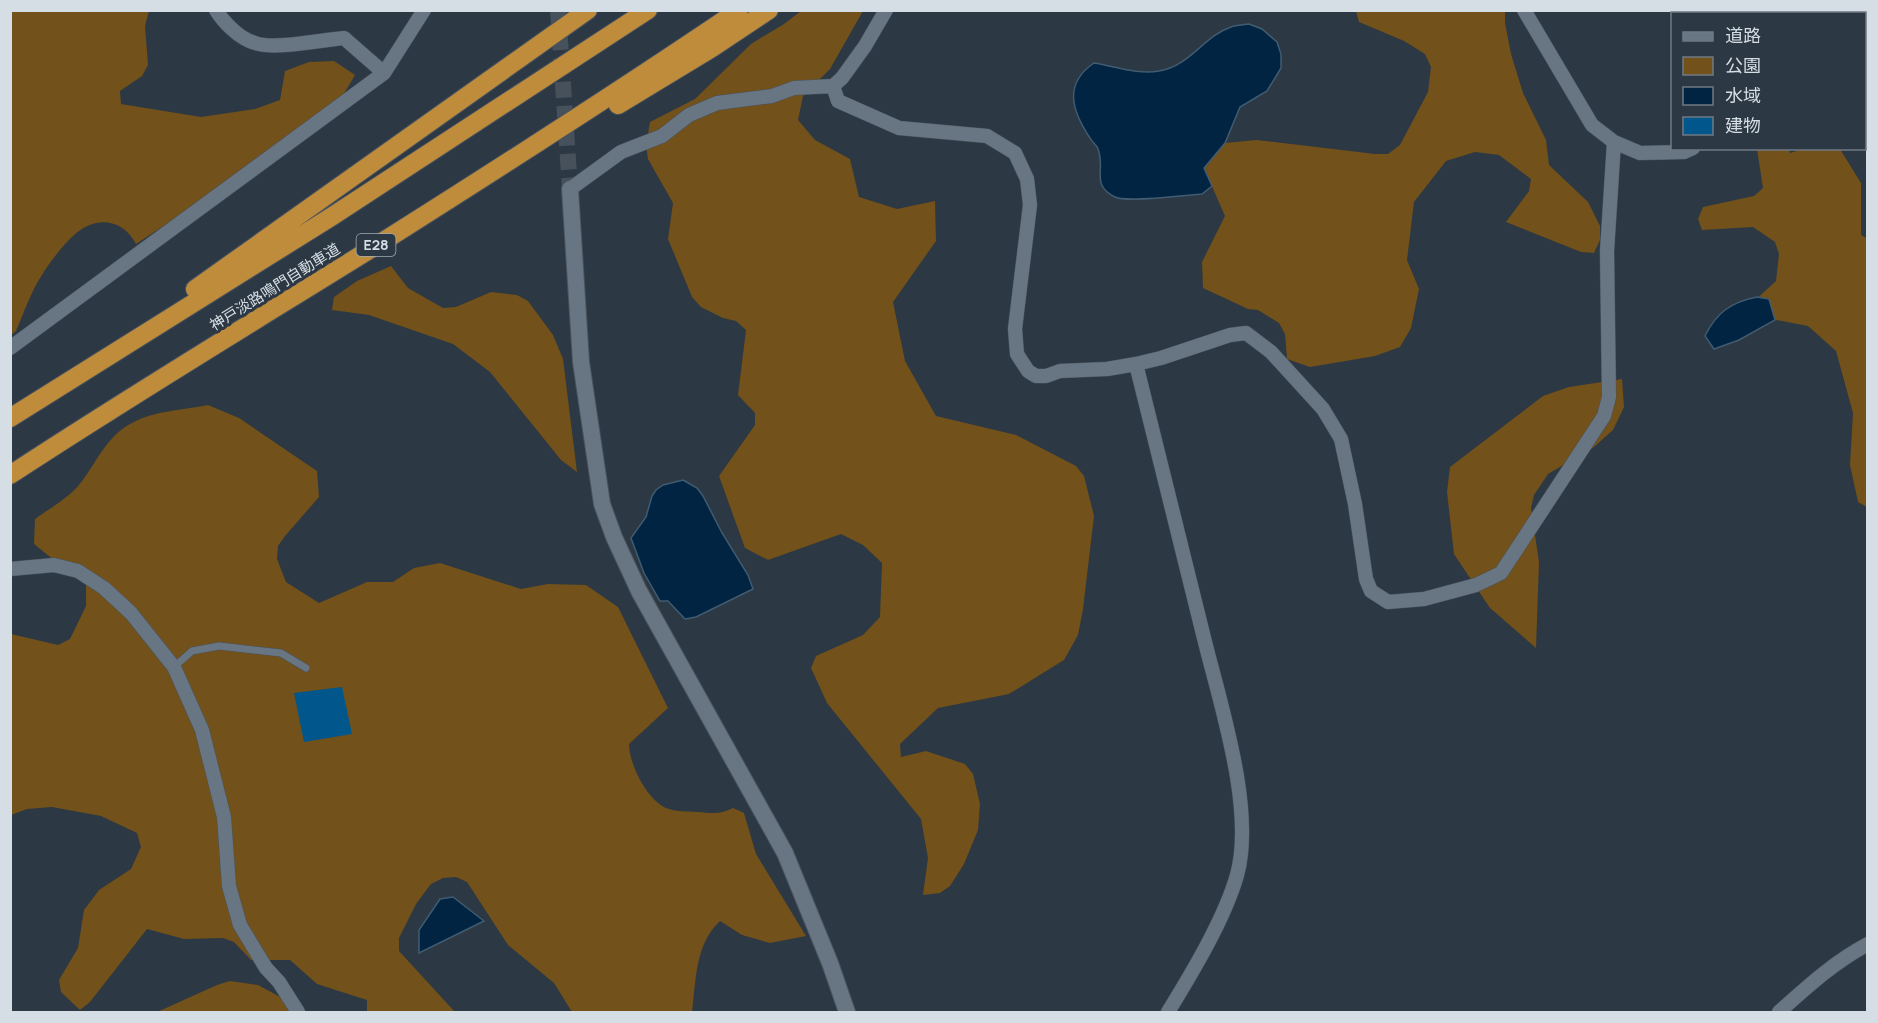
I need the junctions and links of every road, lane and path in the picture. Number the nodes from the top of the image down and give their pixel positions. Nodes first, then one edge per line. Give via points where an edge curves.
1 (216, 10) edge
2 (424, 10) edge
3 (588, 10) edge
4 (648, 10) edge
5 (739, 10) edge
6 (769, 10) edge
7 (886, 10) edge
8 (1524, 10) edge
9 (384, 73) junction
10 (833, 86) junction
11 (1614, 142) junction
12 (1688, 150) edge
13 (570, 189) joint
14 (390, 237) junction
15 (10, 348) edge
16 (1136, 364) junction
17 (47, 394) junction
18 (10, 418) edge
19 (10, 475) edge
20 (10, 569) edge
21 (174, 667) junction
22 (306, 668) dead end
23 (1868, 944) edge
24 (298, 1012) edge
25 (847, 1012) edge
26 (1168, 1012) edge
27 (1779, 1012) edge

1 - 9 street via 226,25 254,43 277,45 344,38
2 - 9 street
3 - 17 highway
4 - 17 highway, 神戸淡路鳴門自動車道 via 331,217
5 - 14 highway, 神戸淡路鳴門自動車道 / E28
6 - 14 highway via 470,195
7 - 10 street via 865,46
8 - 11 street via 1592,125
9 - 15 street
10 - 13 street via 794,88 772,96 717,103 689,115 662,136 621,152
10 - 16 street via 838,101 899,128 987,136 1015,153 1027,179 1030,206 1015,329 1017,354 1028,371 1046,376 1060,371
11 - 12 street via 1640,153
11 - 16 street via 1607,251 1609,397 1604,416 1501,573 1476,585 1424,599 1388,602 1371,591 1341,439 1323,409 1270,352 1246,333
13 - 25 street via 580,362 602,504 626,567 785,853
14 - 19 highway, 神戸淡路鳴門自動車道 / E28
16 - 26 street via 1224,721 1241,806 1238,874 1190,977
17 - 18 highway, 神戸淡路鳴門自動車道
20 - 21 street via 54,565 78,571 104,588 130,613
21 - 22 lane via 192,651 219,646 281,653
21 - 24 street via 205,741 224,817 230,886 240,925
23 - 27 street via 1846,955

